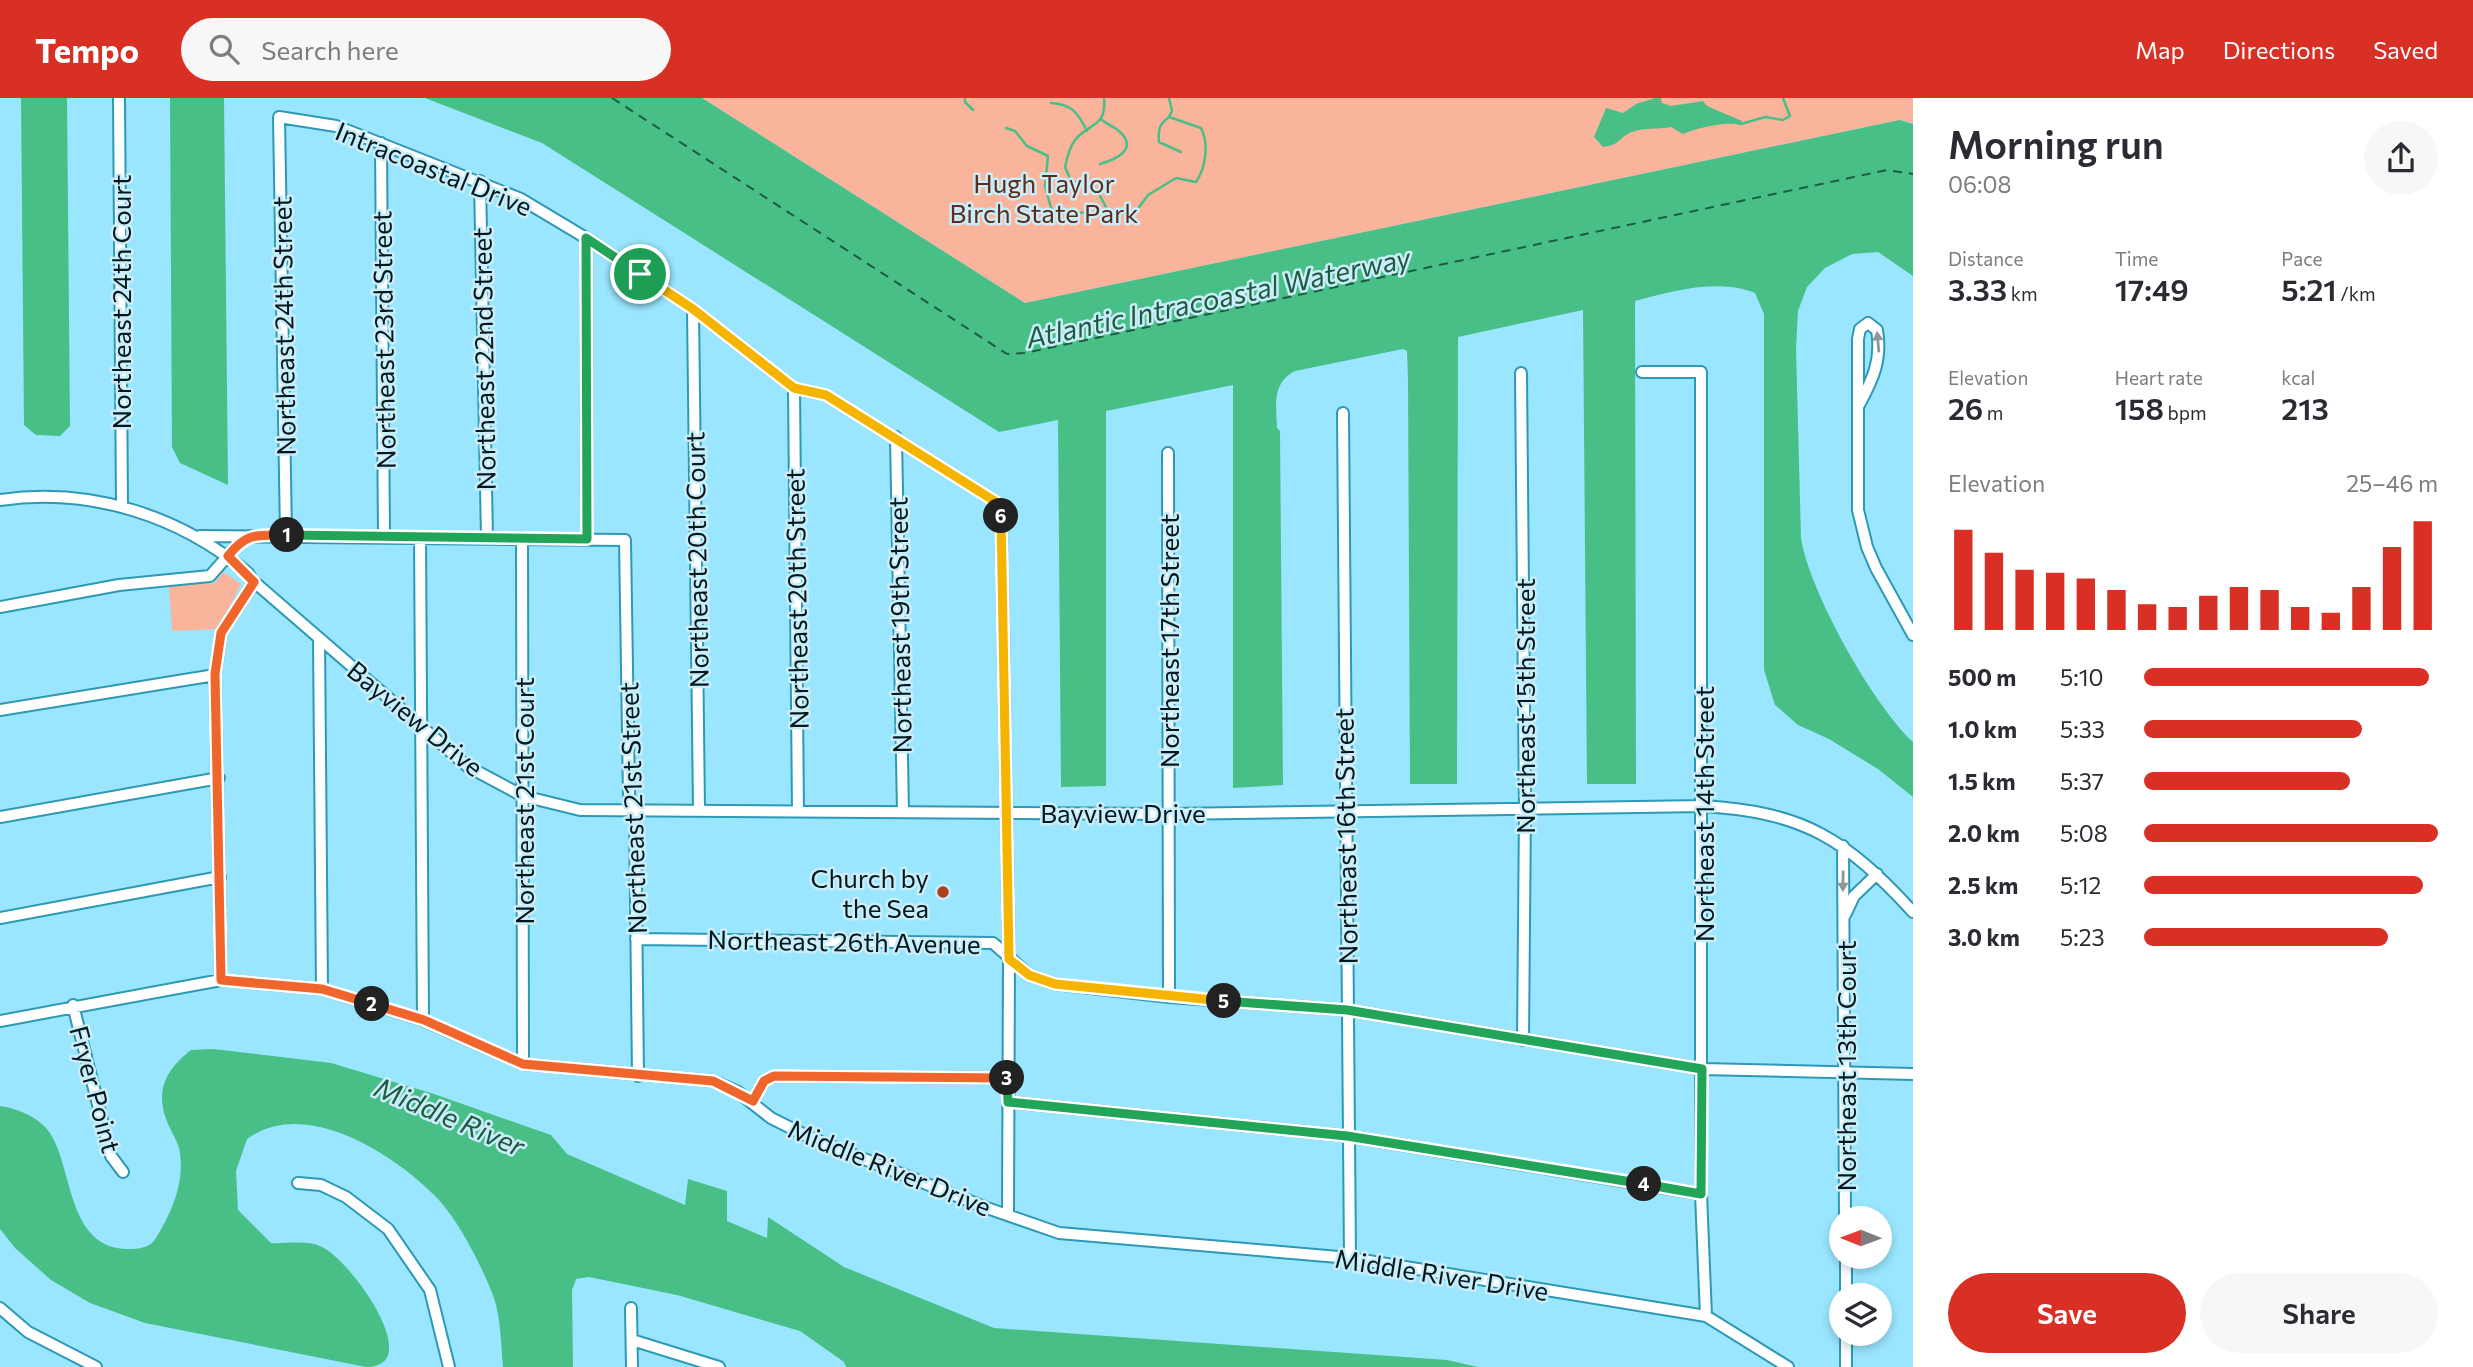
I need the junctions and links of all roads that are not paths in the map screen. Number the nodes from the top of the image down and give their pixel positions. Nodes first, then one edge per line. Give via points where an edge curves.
1 (119, 98) edge
2 (279, 117) joint
3 (381, 142) junction
4 (480, 181) junction
5 (586, 238) junction
6 (693, 309) junction
7 (1642, 372) dead end
8 (1521, 373) dead end
9 (794, 388) junction
10 (1859, 405) junction
11 (1343, 413) dead end
12 (896, 437) junction
13 (1168, 453) dead end
14 (0, 500) edge
15 (122, 506) junction
16 (286, 535) junction
17 (195, 536) junction
18 (252, 536) junction
19 (384, 537) junction
20 (419, 537) junction
21 (486, 538) junction
22 (522, 538) junction
23 (587, 539) junction
24 (225, 559) junction
25 (253, 581) junction
26 (0, 607) edge
27 (1913, 635) edge
28 (319, 638) junction
29 (215, 674) junction
30 (0, 710) edge
31 (421, 723) junction
32 (219, 778) junction
33 (523, 796) junction
34 (1703, 806) junction
35 (1525, 808) junction
36 (699, 810) junction
37 (635, 811) junction
38 (798, 811) junction
39 (1344, 811) junction
40 (903, 812) junction
41 (1004, 812) junction
42 (1169, 814) junction
43 (0, 817) edge
44 (1843, 846) junction
45 (1877, 874) junction
46 (220, 877) junction
47 (1913, 912) edge
48 (1845, 915) junction
49 (0, 918) edge
50 (636, 939) junction
51 (1009, 959) junction
52 (221, 980) junction
53 (322, 989) junction
54 (1169, 997) junction
55 (74, 1005) junction
56 (1347, 1010) junction
57 (424, 1020) junction
58 (0, 1021) edge
59 (1523, 1040) junction
60 (523, 1064) junction
61 (1702, 1069) junction
62 (1845, 1074) junction
63 (1913, 1074) edge
64 (638, 1076) junction
65 (1008, 1078) junction
66 (753, 1101) junction
67 (1008, 1102) junction
68 (1347, 1136) junction
69 (122, 1172) dead end
70 (298, 1183) dead end
71 (1701, 1194) junction
72 (1846, 1206) edge
73 (1008, 1215) junction
74 (1350, 1258) junction
75 (0, 1307) edge
76 (631, 1308) dead end
77 (1706, 1316) junction
78 (632, 1340) junction
79 (1846, 1346) edge
80 (96, 1367) edge
81 (449, 1367) edge
82 (632, 1367) edge
83 (719, 1367) edge
84 (1788, 1367) edge
85 (1846, 1367) edge

1 - 15 street, Northeast 24th Court
2 - 3 street, Intracoastal Drive via 336,126
2 - 16 street, Northeast 24th Street
3 - 4 street, Intracoastal Drive
3 - 19 street, Northeast 23rd Street
4 - 5 street, Intracoastal Drive via 521,199
4 - 21 street, Northeast 22nd Street
5 - 6 street, Intracoastal Drive
5 - 23 street
6 - 9 street, Intracoastal Drive
6 - 36 street, Northeast 20th Court
7 - 34 street, Northeast 14th Street via 1701,372
8 - 35 street, Northeast 15th Street
9 - 12 street, Intracoastal Drive via 826,395
9 - 38 street, Northeast 20th Street
10 -> 10 street via 1877,371 1880,346 1872,324 1864,325 1858,339
10 - 27 street via 1858,510 1867,547
11 - 39 street, Northeast 16th Street
12 - 40 street, Northeast 19th Street
12 - 41 street, Intracoastal Drive via 996,502 1001,512
13 - 42 street, Northeast 17th Street
14 - 15 street, Bayview Drive via 62,496
15 - 17 street, Bayview Drive
16 - 18 street
16 - 19 street
17 - 18 street
17 - 24 street, Bayview Drive
18 - 24 street via 239,542
19 - 20 street
20 - 21 street
20 - 31 street
21 - 22 street
22 - 23 street
22 - 33 street, Northeast 21st Court
23 - 37 street, Northeast 21st Street via 625,540 629,796
24 - 25 street, Bayview Drive
24 - 26 street via 206,578 119,585
25 - 28 street, Bayview Drive
25 - 29 street via 221,633
28 - 31 street, Bayview Drive
28 - 53 street
29 - 30 street
29 - 32 street
31 - 33 street, Bayview Drive via 467,766
31 - 57 street
32 - 43 street
32 - 46 street
33 - 37 street, Bayview Drive via 580,810
33 - 60 street, Northeast 21st Court
34 - 35 street, Bayview Drive
34 - 44 street, Bayview Drive via 1750,809 1782,817
34 - 61 street, Northeast 14th Street
35 - 39 street, Bayview Drive
35 - 59 street, Northeast 15th Street
36 - 37 street, Bayview Drive
36 - 38 street, Bayview Drive
37 - 50 street, Northeast 21st Street
38 - 40 street, Bayview Drive
39 - 42 street, Bayview Drive
39 - 56 street, Northeast 16th Street
40 - 41 street, Bayview Drive
41 - 42 street, Bayview Drive
41 - 51 street
42 - 54 street, Northeast 17th Street
44 - 45 street, Bayview Drive
44 -> 48 street, Northeast 13th Court
45 - 47 street, Bayview Drive
45 - 48 street, Northeast 13th Court via 1854,896
46 - 49 street
46 - 52 street
48 - 62 street, Northeast 13th Court
50 - 51 street, Northeast 26th Avenue via 993,943
50 - 64 street, Northeast 21st Street
51 - 54 street, Northeast 26th Avenue via 1029,975 1055,984
51 - 65 street
52 - 53 street, Middle River Drive
52 - 55 street, Middle River Drive
53 - 57 street, Middle River Drive
54 - 56 street, Northeast 26th Avenue
55 - 58 street, Middle River Drive
55 - 69 street, Fryer Point via 111,1156
56 - 59 street, Northeast 26th Avenue
56 - 68 street, Northeast 16th Street
57 - 60 street, Middle River Drive
59 - 61 street, Northeast 26th Avenue
60 - 64 street, Middle River Drive
61 - 62 street, Northeast 26th Avenue
61 - 71 street, Northeast 14th Street
62 - 63 street, Northeast 26th Avenue
62 - 72 street, Northeast 13th Court
64 - 66 street, Middle River Drive via 713,1081
65 - 66 street via 774,1076 764,1081
65 - 67 street
66 - 73 street, Middle River Drive via 771,1118 809,1137
67 - 68 street
67 - 73 street
68 - 71 street
68 - 74 street, Northeast 16th Street
70 - 81 street via 321,1185 346,1196 388,1228 430,1290
71 - 77 street, Northeast 14th Street
73 - 74 street, Middle River Drive via 1059,1233
74 - 77 street, Middle River Drive
75 - 80 street via 28,1332
76 - 78 street
77 - 84 street, Middle River Drive
78 - 82 street
78 - 83 street
79 - 85 street

